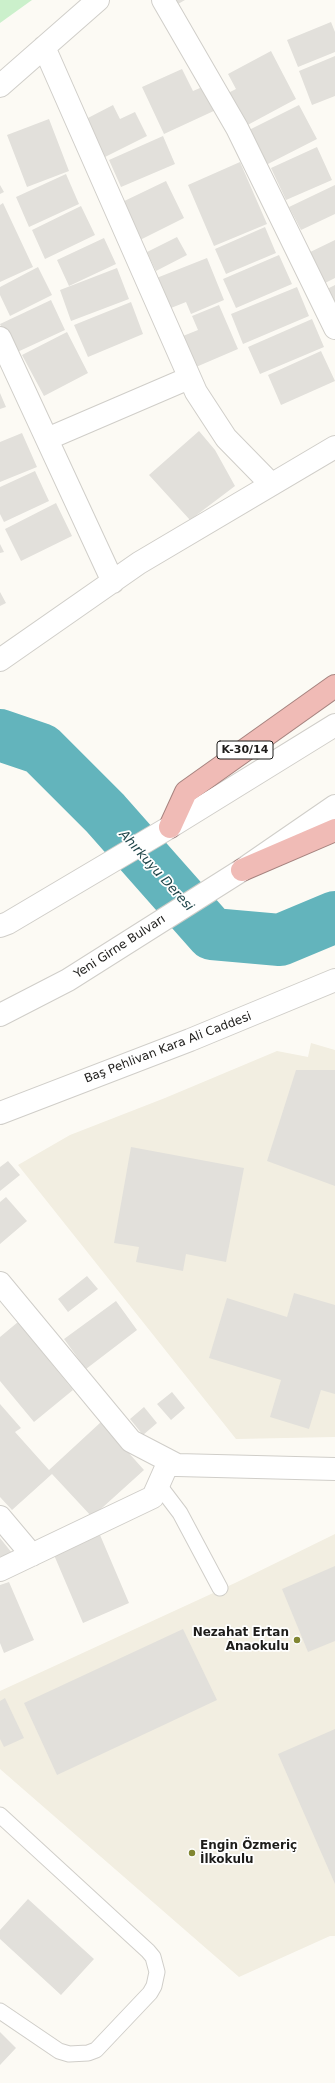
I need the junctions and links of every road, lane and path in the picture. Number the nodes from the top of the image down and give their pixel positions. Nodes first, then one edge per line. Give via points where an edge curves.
1 (98, 0) edge
2 (163, 0) edge
3 (44, 47) junction
4 (0, 86) edge
5 (335, 328) edge
6 (0, 338) edge
7 (189, 378) junction
8 (47, 439) junction
9 (335, 447) edge
10 (272, 484) junction
11 (113, 582) junction
12 (0, 660) edge
13 (335, 686) edge
14 (335, 725) edge
15 (335, 806) edge
16 (170, 827) junction
17 (335, 830) edge
18 (242, 870) junction
19 (0, 926) edge
20 (335, 980) edge
21 (0, 1015) edge
22 (0, 1113) edge
23 (0, 1283) edge
24 (169, 1461) junction
25 (335, 1469) edge
26 (158, 1484) junction
27 (0, 1517) edge
28 (32, 1555) junction
29 (0, 1570) edge
30 (220, 1588) dead end
31 (0, 1815) edge
32 (0, 2011) edge

1 - 3 street
2 - 5 street via 237,128
3 - 4 street
3 - 7 street
6 - 8 street
7 - 8 street
7 - 10 street via 226,438
8 - 11 street
9 - 10 street
10 - 11 street via 139,563
11 - 12 street
13 - 16 highway, K-30/14 via 186,792
14 - 16 street
15 - 18 street, Yeni Girne Bulvarı
16 - 19 street
17 - 18 highway
18 - 21 street, Yeni Girne Bulvarı via 68,980
20 - 22 street, Baş Pehlivan Kara Ali Caddesi via 190,1040
23 - 24 street via 131,1442
24 - 25 street via 177,1465
24 - 26 street
26 - 28 street via 153,1497
26 - 30 lane via 180,1513
27 - 28 street
28 - 29 street
31 - 32 lane via 148,1951 153,1957 157,1972 150,1992 96,2050 88,2053 69,2054 58,2051

